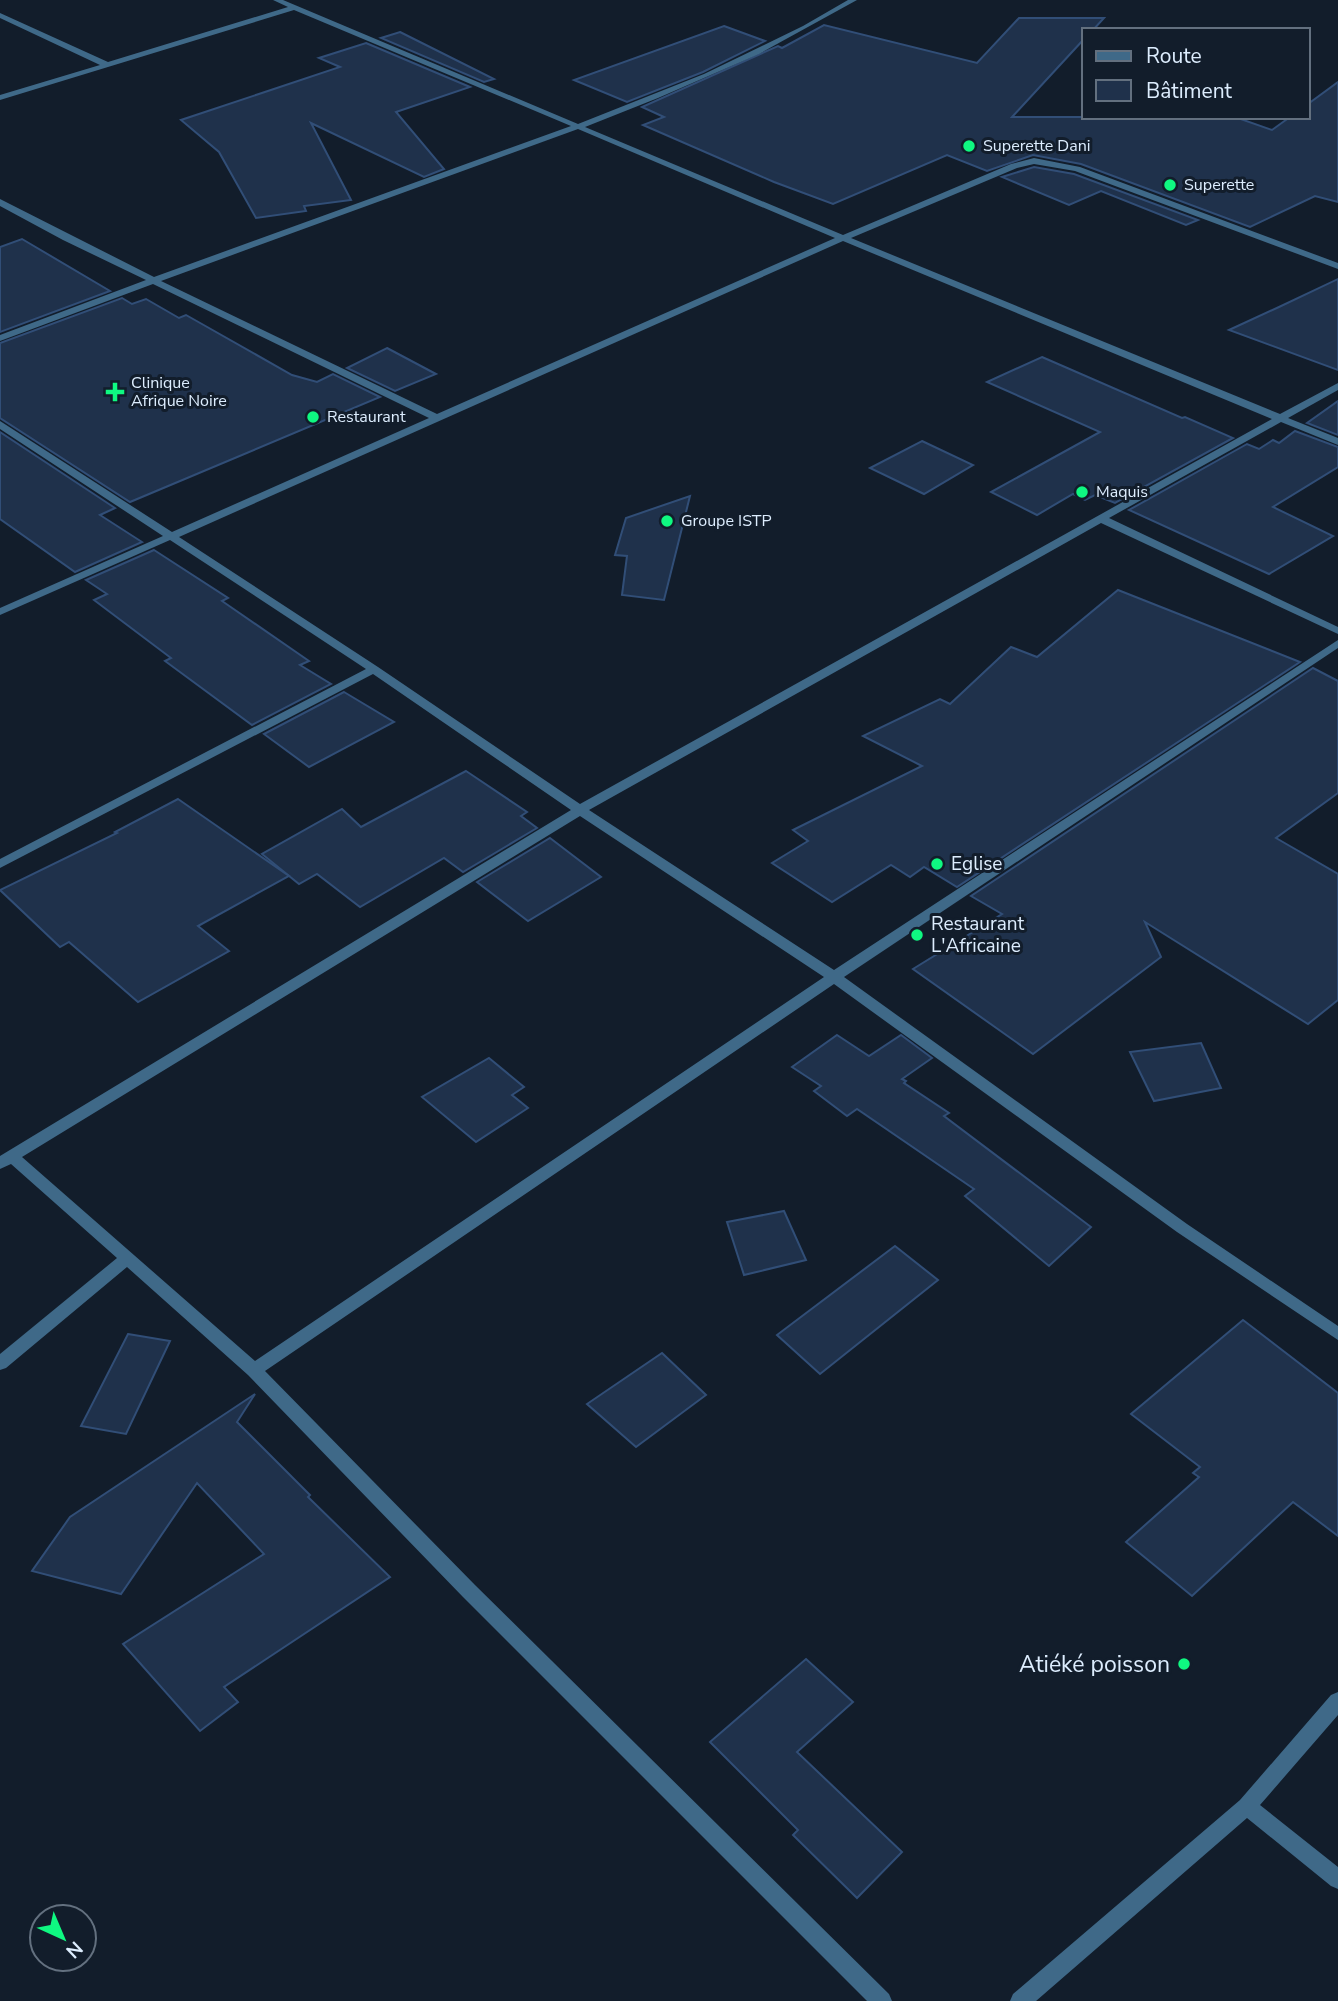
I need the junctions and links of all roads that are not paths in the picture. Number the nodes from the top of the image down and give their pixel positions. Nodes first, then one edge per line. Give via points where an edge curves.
1 (277, 0) edge
2 (853, 0) edge
3 (293, 8) junction
4 (0, 15) edge
5 (107, 65) junction
6 (0, 98) edge
7 (578, 127) junction
8 (0, 202) edge
9 (842, 238) junction
10 (1338, 267) edge
11 (152, 279) junction
12 (0, 338) edge
13 (1338, 386) edge
14 (1280, 417) junction
15 (437, 418) junction
16 (0, 424) edge
17 (1338, 442) edge
18 (1100, 518) junction
19 (170, 536) junction
20 (0, 612) edge
21 (1338, 631) edge
22 (1338, 643) edge
23 (374, 668) junction
24 (580, 810) junction
25 (0, 863) edge
26 (834, 977) junction
27 (6, 1159) edge
28 (127, 1258) junction
29 (1338, 1334) edge
30 (0, 1363) edge
31 (254, 1370) junction
32 (1338, 1701) edge
33 (1247, 1805) junction
34 (1338, 1879) edge
35 (882, 2001) edge
36 (1020, 2001) edge

1 - 3 street
2 - 7 street via 799,33
3 - 5 street
3 - 7 street
4 - 5 street
5 - 6 street
7 - 9 street
7 - 11 street
8 - 11 street
9 - 10 street via 1034,161 1077,169
9 - 14 street
9 - 15 street
11 - 12 street
11 - 15 street
13 - 14 street
14 - 17 street
14 - 18 street
15 - 19 street
16 - 19 street
18 - 21 street
18 - 24 street
19 - 20 street
19 - 23 street
22 - 26 street
23 - 24 street
23 - 25 street
24 - 26 street
24 - 27 street
26 - 29 street via 1193,1236
26 - 31 street
27 - 28 street
28 - 30 street
28 - 31 street
31 - 35 street via 469,1591
32 - 33 street
33 - 34 street
33 - 36 street

